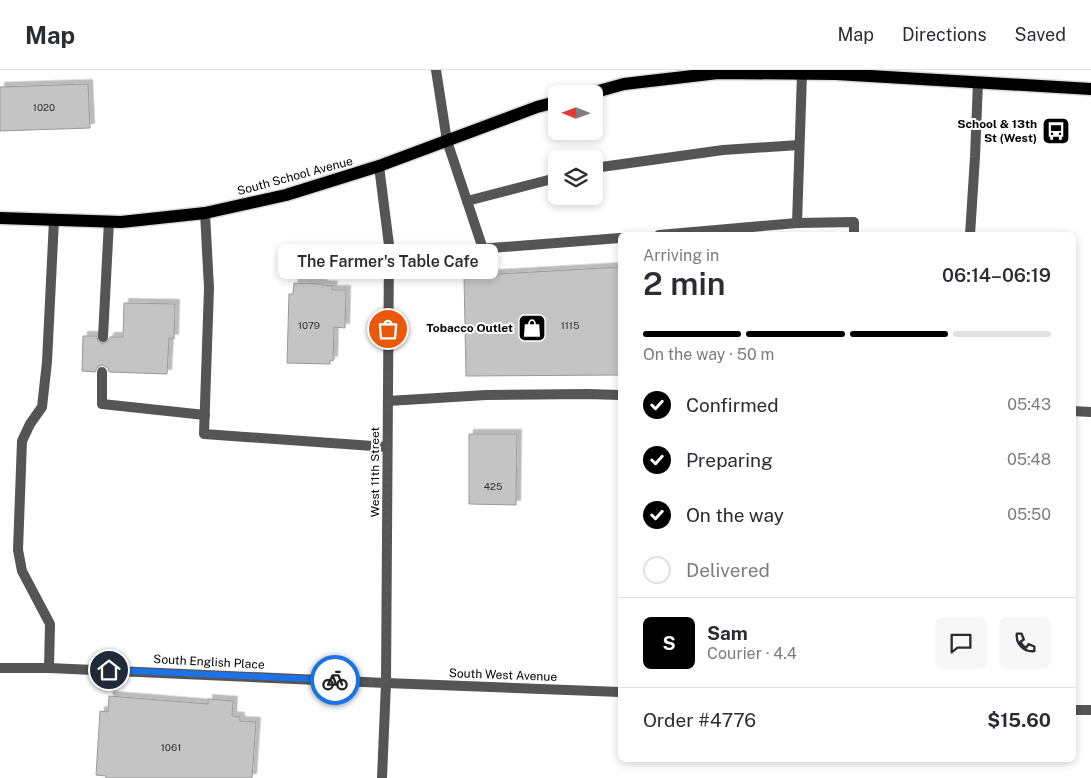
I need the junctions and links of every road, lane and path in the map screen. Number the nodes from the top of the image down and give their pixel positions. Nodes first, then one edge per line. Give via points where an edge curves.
1 (436, 70) edge
2 (856, 73) edge
3 (802, 74) junction
4 (978, 82) junction
5 (1091, 89) edge
6 (603, 90) edge
7 (548, 104) edge
8 (448, 141) junction
9 (799, 145) junction
10 (379, 166) junction
11 (603, 167) edge
12 (548, 180) edge
13 (467, 201) junction
14 (204, 213) junction
15 (0, 218) edge
16 (54, 220) junction
17 (109, 222) junction
18 (796, 224) junction
19 (696, 232) edge
20 (854, 232) edge
21 (970, 232) edge
22 (618, 238) edge
23 (483, 249) junction
24 (389, 256) junction
25 (103, 337) dead end
26 (102, 372) dead end
27 (618, 395) edge
28 (388, 401) junction
29 (1076, 411) edge
30 (1091, 412) edge
31 (205, 415) junction
32 (388, 447) junction
33 (0, 668) edge
34 (50, 668) junction
35 (386, 683) junction
36 (618, 692) edge
37 (1076, 710) edge
38 (1091, 710) edge
39 (382, 778) edge

1 - 8 street
2 - 3 main road
2 - 4 main road
3 - 6 main road via 718,73 624,84
3 - 9 street
4 - 5 main road
4 - 21 street
7 - 8 main road, South School Avenue
8 - 10 main road, South School Avenue
8 - 13 street
9 - 11 street via 723,150
9 - 18 street
10 - 14 main road, South School Avenue via 286,195
10 - 24 street, West 11th Street
12 - 13 street
13 - 23 street
14 - 17 main road, South School Avenue
14 - 31 street via 209,288
15 - 16 main road, South School Avenue
16 - 17 main road, South School Avenue
16 - 34 street via 47,362 42,407 22,442 18,550 22,571 50,624
17 - 25 street
18 - 19 street
18 - 20 street via 854,222
22 - 23 street
23 - 24 street
24 - 28 street, West 11th Street
26 - 31 street via 102,404
27 - 28 street via 486,395
28 - 32 street, West 11th Street
29 - 30 street
31 - 32 street via 204,434
32 - 35 street, West 11th Street
33 - 34 street, South English Place
34 - 35 street, South English Place
35 - 36 street, South West Avenue
35 - 39 street, West 11th Street
37 - 38 street

